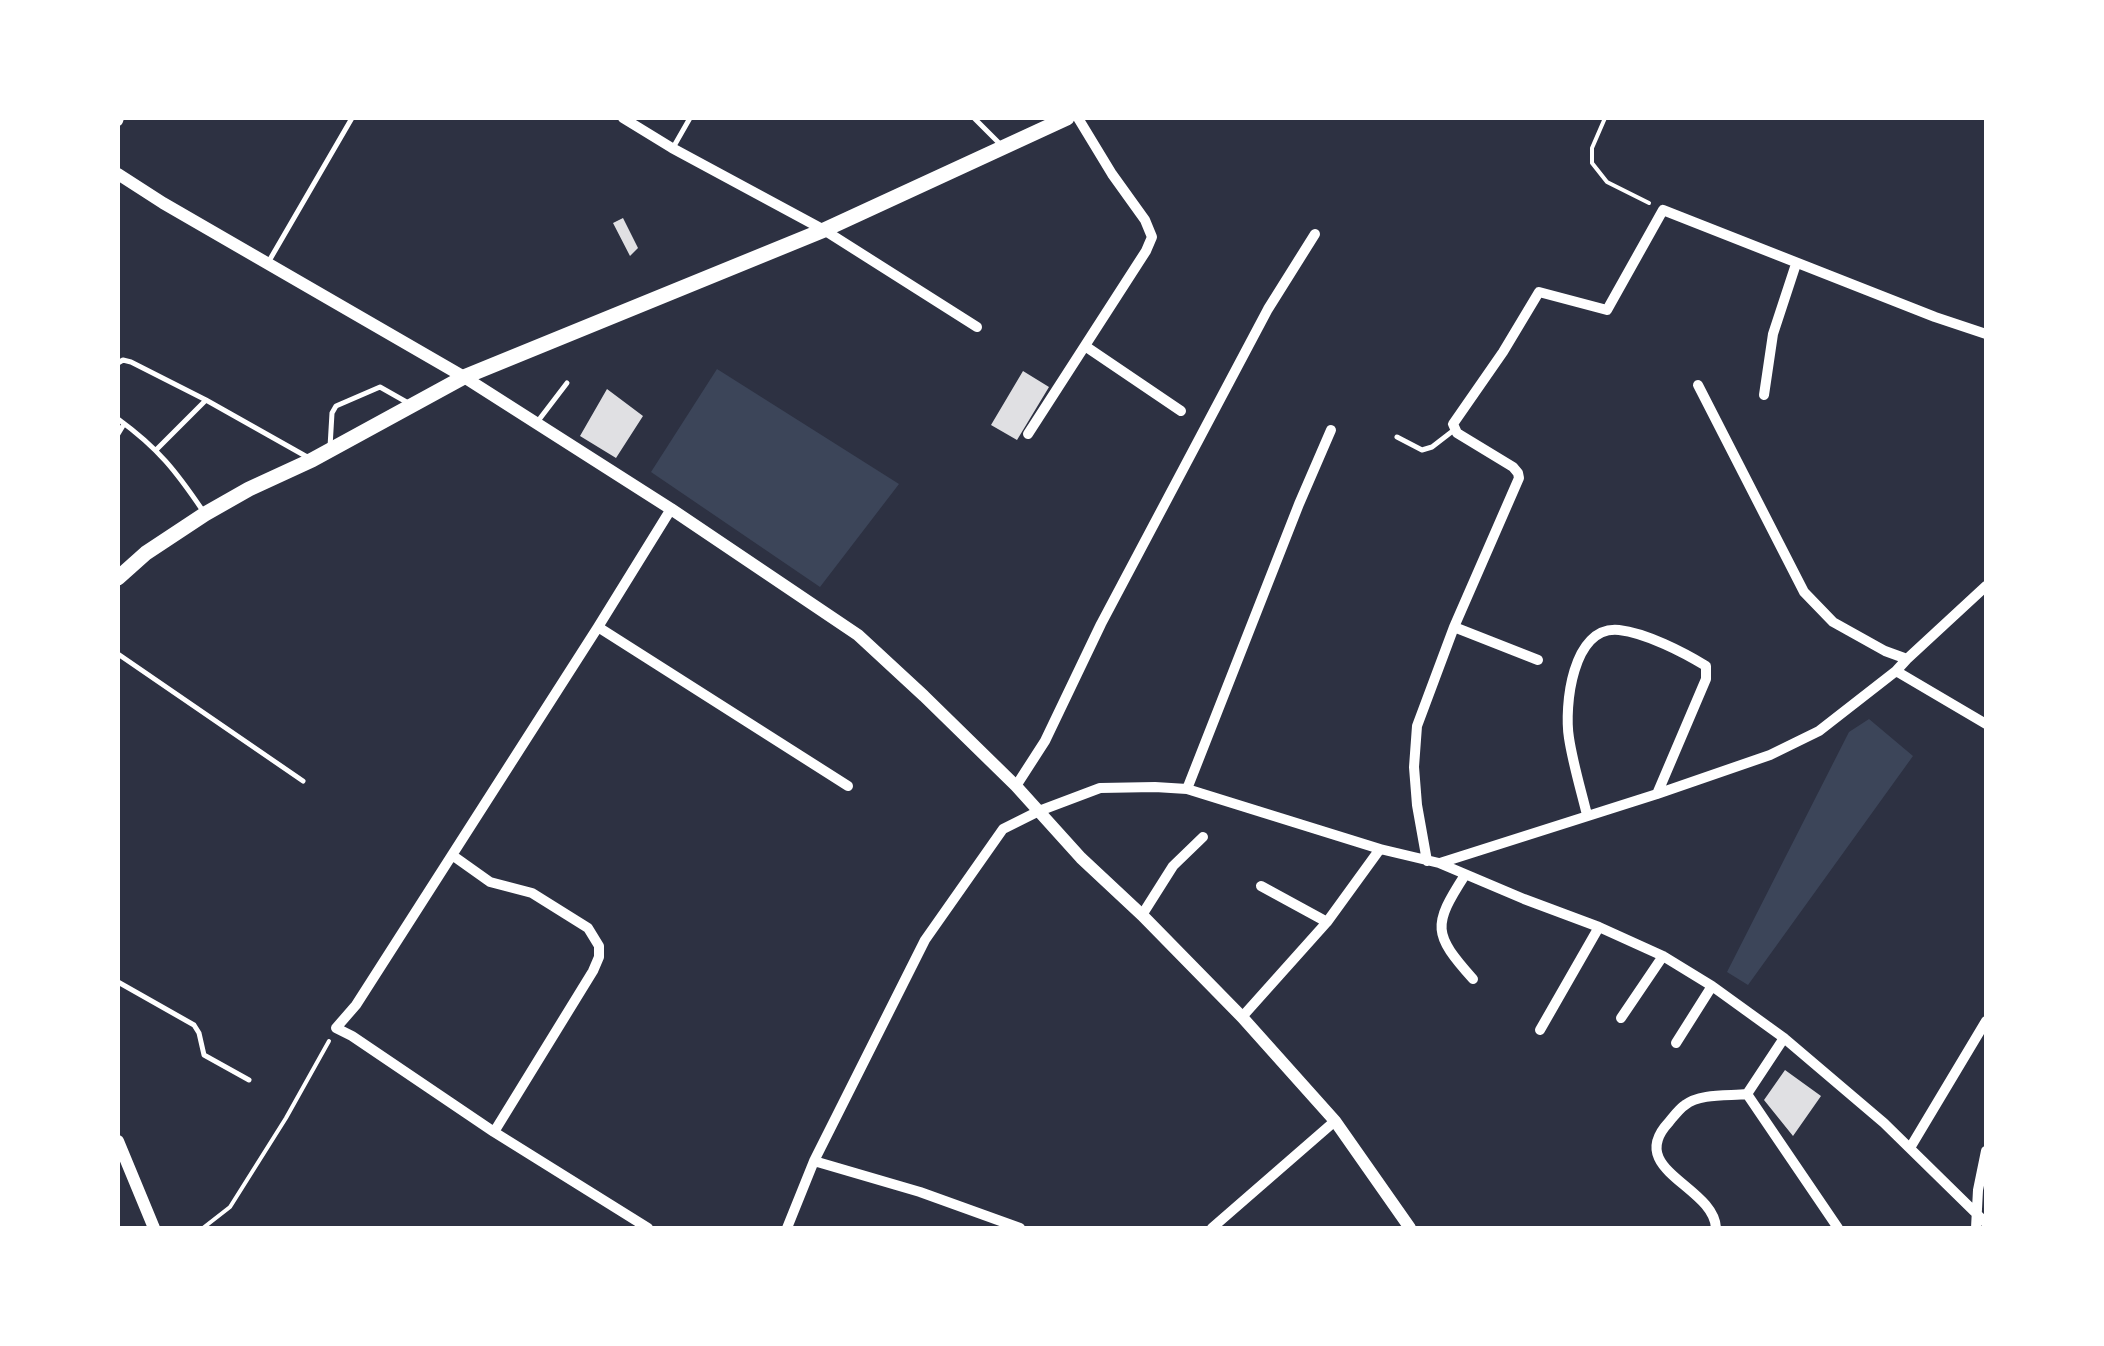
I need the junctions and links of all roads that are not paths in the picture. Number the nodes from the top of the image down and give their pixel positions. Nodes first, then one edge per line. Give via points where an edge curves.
1 (352, 118) edge
2 (623, 118) edge
3 (690, 118) edge
4 (974, 118) edge
5 (1066, 118) edge
6 (1078, 118) edge
7 (1003, 147) junction
8 (672, 148) junction
9 (118, 174) edge
10 (824, 230) junction
11 (1315, 234) dead end
12 (268, 264) junction
13 (1796, 264) junction
14 (977, 326) dead end
15 (1986, 334) edge
16 (1085, 346) junction
17 (118, 363) edge
18 (464, 378) junction
19 (567, 384) dead end
20 (1698, 385) dead end
21 (1764, 395) dead end
22 (206, 400) junction
23 (412, 405) junction
24 (1181, 411) dead end
25 (121, 422) edge
26 (536, 423) junction
27 (1332, 430) dead end
28 (1454, 430) junction
29 (118, 434) edge
30 (1028, 434) dead end
31 (1398, 437) dead end
32 (156, 450) junction
33 (330, 450) junction
34 (312, 460) junction
35 (671, 509) junction
36 (205, 514) junction
37 (118, 578) edge
38 (1986, 586) edge
39 (598, 626) junction
40 (1454, 627) junction
41 (118, 654) edge
42 (1906, 659) junction
43 (1538, 660) dead end
44 (1896, 671) junction
45 (1986, 724) edge
46 (303, 781) dead end
47 (848, 786) dead end
48 (1016, 786) junction
49 (1187, 789) junction
50 (1657, 794) junction
51 (1039, 812) junction
52 (1588, 815) junction
53 (1203, 837) dead end
54 (1380, 848) junction
55 (452, 854) junction
56 (1433, 862) junction
57 (1466, 876) junction
58 (1262, 886) dead end
59 (1142, 915) junction
60 (1327, 922) junction
61 (1599, 927) junction
62 (1663, 956) junction
63 (1473, 979) dead end
64 (118, 982) edge
65 (1712, 986) junction
66 (1242, 1017) junction
67 (1620, 1018) dead end
68 (1986, 1020) edge
69 (1540, 1030) dead end
70 (1784, 1038) junction
71 (1676, 1043) dead end
72 (250, 1080) dead end
73 (1747, 1094) junction
74 (1335, 1121) junction
75 (494, 1132) junction
76 (118, 1141) edge
77 (1910, 1148) junction
78 (1986, 1151) edge
79 (814, 1161) junction
80 (1976, 1213) junction
81 (1986, 1224) edge
82 (154, 1228) edge
83 (648, 1228) edge
84 (787, 1228) edge
85 (1020, 1228) edge
86 (1212, 1228) edge
87 (1410, 1228) edge
88 (1716, 1228) edge
89 (1838, 1228) edge
90 (1976, 1228) edge

1 - 12 lane
2 - 8 street
3 - 8 lane
4 - 7 lane
5 - 7 main road
6 - 16 street via 1152,238
7 - 10 main road
8 - 10 street
9 - 12 street
10 - 14 street
10 - 18 main road
11 - 48 street via 1268,310
12 - 18 street
13 - 15 street
13 - 21 street via 1773,334
13 - 28 street via 1663,210 1608,310 1539,292
16 - 24 street
16 - 30 street
17 - 22 lane via 131,362
18 - 23 main road
18 - 26 street
19 - 26 lane
20 - 42 street via 1804,592 1833,622
22 - 32 lane
22 - 34 lane
23 - 33 main road
23 - 33 lane via 380,387 336,406
25 - 29 lane
25 - 32 lane
26 - 35 street
27 - 49 street
28 - 31 lane via 1422,450
28 - 40 street via 1513,467 1519,478
32 - 36 lane
33 - 34 main road
34 - 36 main road
35 - 39 street
35 - 48 street via 858,635
36 - 37 main road
38 - 42 street
39 - 47 street
39 - 55 street
40 - 43 street
40 - 56 street via 1417,726 1417,805
41 - 46 lane
42 - 44 street
44 - 45 street
44 - 50 street via 1819,731
48 - 51 street
49 - 51 street via 1100,788
49 - 54 street
50 - 52 street
50 - 52 street via 1706,666 1618,630 1599,634 1575,664 1568,698 1568,736
51 - 59 street
51 - 79 street via 1003,829 925,940
52 - 56 street
53 - 59 street via 1173,866
54 - 56 street
54 - 60 street
55 - 75 street via 490,882 532,893 588,928 599,946 593,972
55 - 75 street via 336,1028
56 - 57 street
57 - 61 street
57 - 63 street via 1440,927
58 - 60 street
59 - 66 street
60 - 66 street
61 - 62 street
61 - 69 street
62 - 65 street
62 - 67 street
64 - 72 lane via 194,1025 204,1055
65 - 70 street
65 - 71 street
66 - 74 street
68 - 77 street
70 - 73 street
70 - 77 street
73 - 88 street via 1687,1103 1656,1141 1659,1160 1707,1208
73 - 89 street
74 - 86 street
74 - 87 street
75 - 83 street
76 - 82 street
77 - 80 street
78 - 80 street
79 - 84 street
79 - 85 street
80 - 81 street
80 - 90 street

